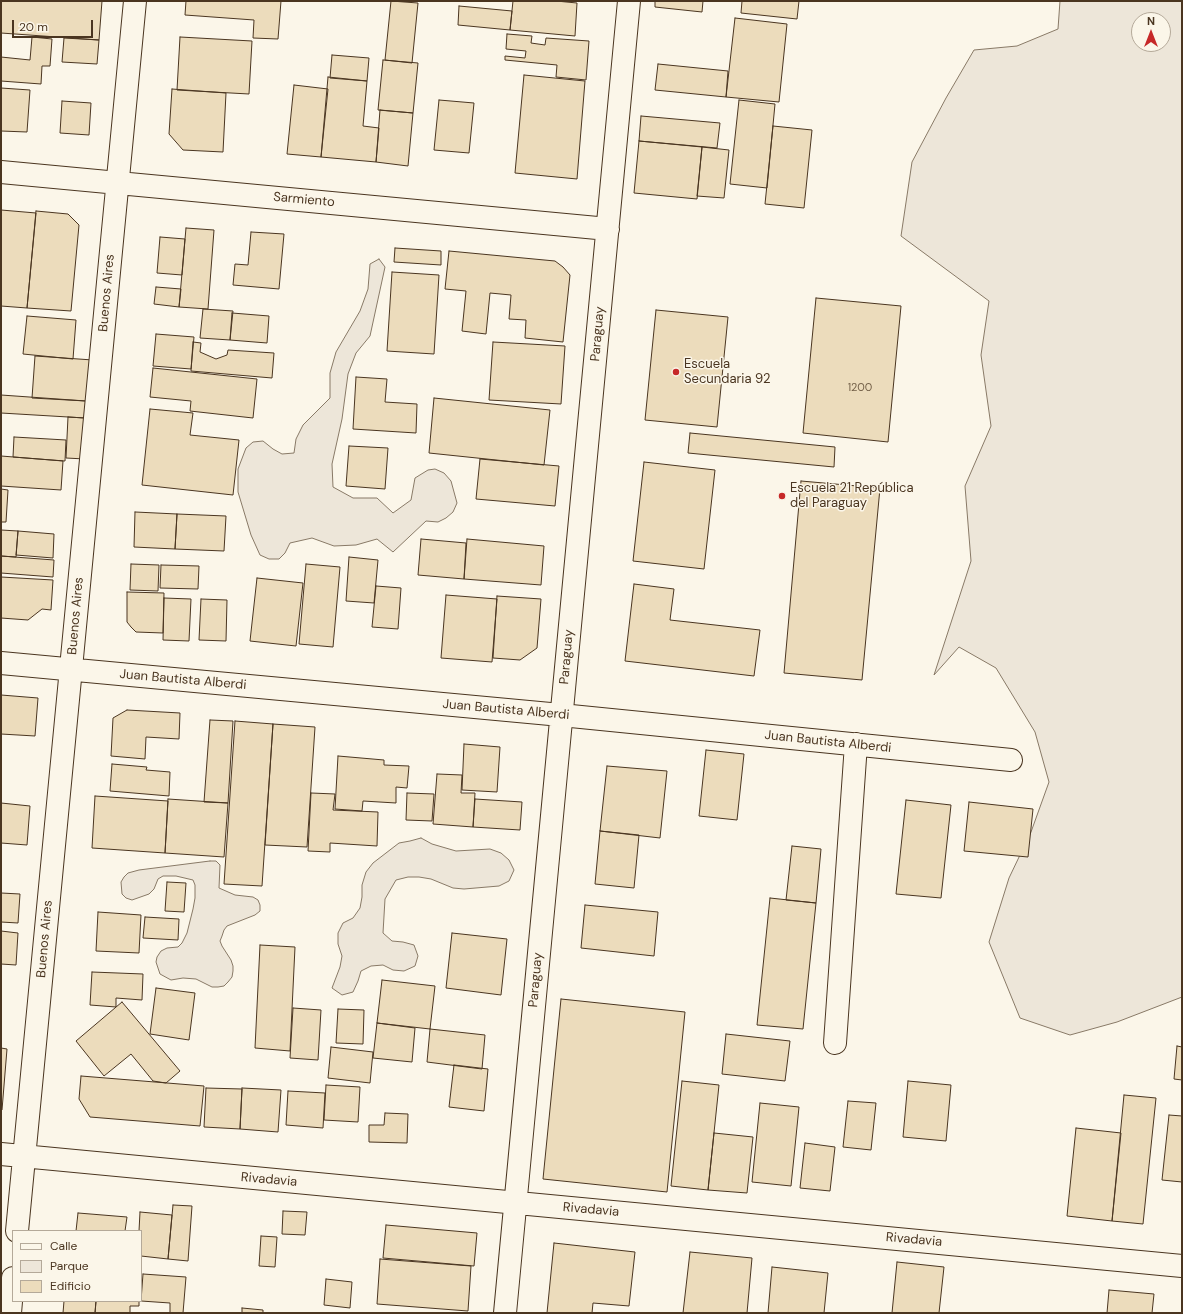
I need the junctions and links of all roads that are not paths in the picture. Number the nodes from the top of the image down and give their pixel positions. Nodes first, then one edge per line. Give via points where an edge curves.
1 (134, 1) edge
2 (629, 1) edge
3 (1, 172) edge
4 (117, 183) junction
5 (608, 229) junction
6 (1, 662) edge
7 (71, 669) junction
8 (561, 715) junction
9 (856, 744) junction
10 (1011, 760) dead end
11 (835, 1042) dead end
12 (1, 1154) edge
13 (25, 1156) junction
14 (515, 1203) junction
15 (18, 1230) edge
16 (1182, 1266) edge
17 (12, 1290) edge
18 (10, 1313) edge
19 (505, 1313) edge

1 - 4 street, Buenos Aires
2 - 5 street, Paraguay
3 - 4 street, Sarmiento
4 - 5 street, Sarmiento
4 - 7 street, Buenos Aires
5 - 8 street, Paraguay
6 - 7 street, Juan Bautista Alberdi
7 - 8 street, Juan Bautista Alberdi
7 - 13 street, Buenos Aires
8 - 9 street, Juan Bautista Alberdi
8 - 14 street, Paraguay
9 - 10 street, Juan Bautista Alberdi
9 - 11 street
12 - 13 street, Rivadavia
13 - 14 street, Rivadavia
13 - 15 street, Buenos Aires
14 - 16 street, Rivadavia
14 - 19 street, Paraguay
17 - 18 street

